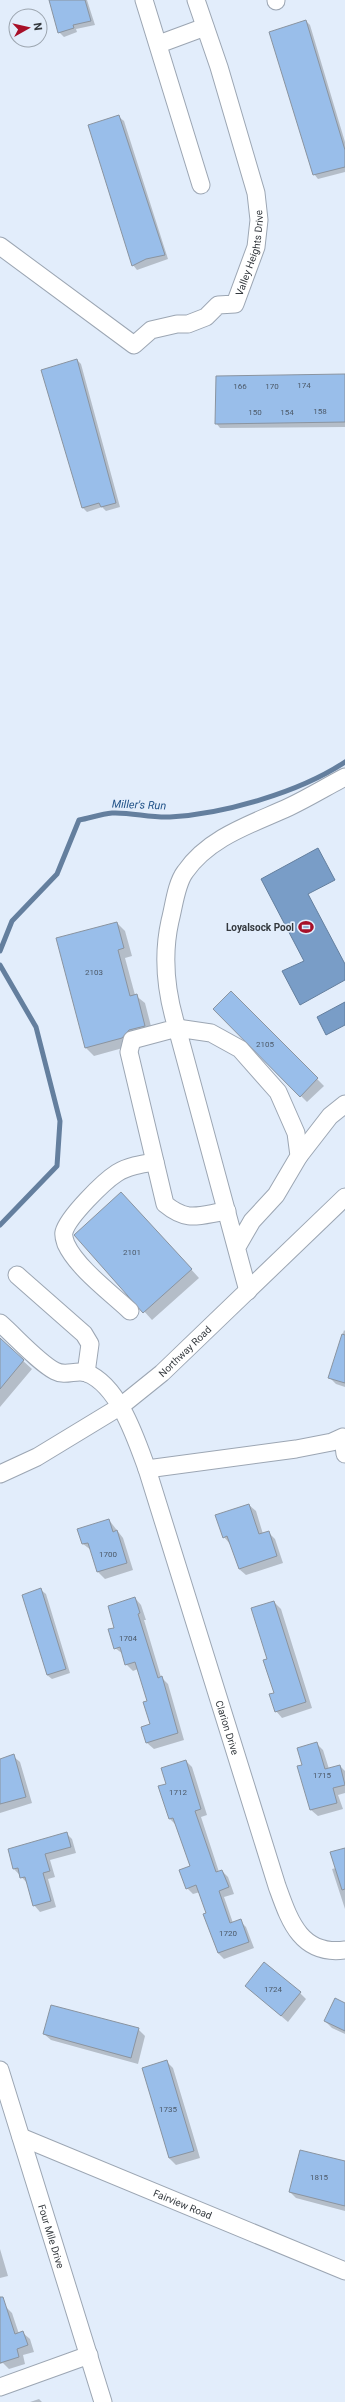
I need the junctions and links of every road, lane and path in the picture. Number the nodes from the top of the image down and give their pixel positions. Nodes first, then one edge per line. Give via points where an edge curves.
1 (144, 0) edge
2 (196, 0) edge
3 (205, 27) junction
4 (159, 44) junction
5 (201, 185) dead end
6 (0, 246) edge
7 (345, 777) edge
8 (177, 1028) junction
9 (345, 1104) edge
10 (300, 1156) junction
11 (155, 1162) junction
12 (345, 1197) edge
13 (227, 1211) junction
14 (237, 1247) junction
15 (17, 1275) dead end
16 (248, 1291) junction
17 (130, 1311) dead end
18 (0, 1323) edge
19 (86, 1373) junction
20 (121, 1406) junction
21 (344, 1436) edge
22 (345, 1454) edge
23 (147, 1469) junction
24 (0, 1474) edge
25 (345, 1950) edge
26 (0, 2070) edge
27 (21, 2137) junction
28 (345, 2271) edge
29 (90, 2355) junction
30 (0, 2386) edge
31 (103, 2402) edge

1 - 4 street
2 - 3 street, Valley Heights Drive
3 - 4 street
3 - 6 street, Valley Heights Drive via 242,142 256,193 259,220 256,247 235,304 218,305 206,316 188,324 150,330 134,345
4 - 5 street
7 - 8 street via 313,795 231,833 203,852 184,872 168,931 166,956 165,980 168,1002
8 - 10 street via 211,1032 240,1049 278,1092 296,1133
8 - 11 street via 132,1040 129,1052
8 - 13 street
9 - 10 street via 330,1116
10 - 14 street via 276,1195 252,1221
11 - 13 street via 165,1204 177,1214 188,1217
11 - 17 street via 134,1165 116,1173 87,1201 68,1224 64,1234 66,1244 76,1259
12 - 16 street, Northway Road
13 - 14 street
14 - 16 street
15 - 19 street via 84,1334 90,1344
16 - 20 street, Northway Road via 162,1373
18 - 19 street via 57,1372 68,1375 76,1371
19 - 20 street, Clarion Drive via 97,1379
20 - 23 street, Clarion Drive via 133,1429
20 - 24 street, Northway Road via 43,1454
21 - 22 street
21 - 23 street via 332,1442 296,1449
23 - 25 street, Clarion Drive via 291,1925 317,1947 332,1951
26 - 27 street, Four Mile Drive
27 - 28 street, Fairview Road
27 - 29 street, Four Mile Drive
29 - 30 street
29 - 31 street, Four Mile Drive

